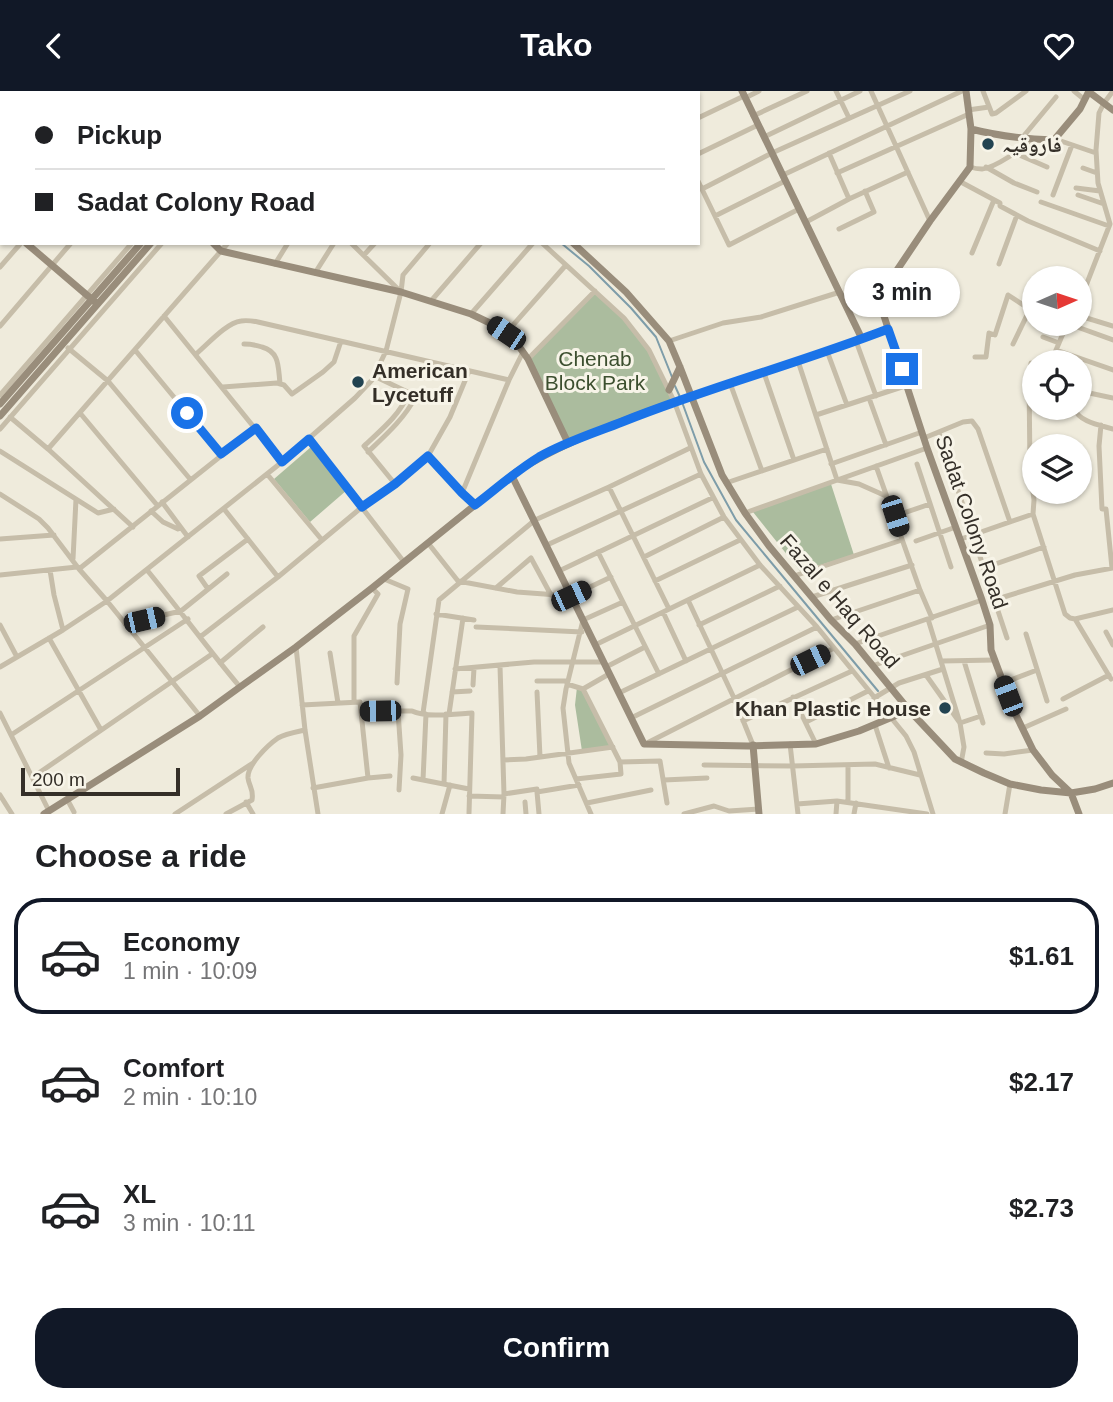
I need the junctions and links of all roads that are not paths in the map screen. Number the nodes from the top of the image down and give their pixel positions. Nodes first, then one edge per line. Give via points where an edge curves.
1 (759, 91) edge
2 (807, 91) edge
3 (836, 91) edge
4 (860, 91) edge
5 (871, 91) edge
6 (911, 91) edge
7 (964, 91) edge
8 (983, 91) edge
9 (1026, 91) edge
10 (1074, 91) edge
11 (1113, 91) edge
12 (1089, 92) edge
13 (743, 95) edge
14 (1056, 97) dead end
15 (840, 100) junction
16 (1085, 100) junction
17 (1104, 103) junction
18 (878, 106) junction
19 (989, 107) junction
20 (1113, 110) edge
21 (969, 112) junction
22 (754, 115) junction
23 (700, 117) edge
24 (849, 118) junction
25 (758, 125) junction
26 (887, 126) junction
27 (971, 129) junction
28 (764, 137) junction
29 (1023, 138) junction
30 (1033, 139) junction
31 (1055, 139) junction
32 (1072, 145) junction
33 (896, 147) junction
34 (700, 153) edge
35 (772, 153) junction
36 (830, 153) junction
37 (1015, 153) junction
38 (1096, 153) junction
39 (970, 167) junction
40 (986, 167) junction
41 (1047, 167) dead end
42 (1083, 168) dead end
43 (908, 172) junction
44 (837, 173) junction
45 (1097, 173) junction
46 (784, 178) junction
47 (959, 181) junction
48 (700, 185) edge
49 (1076, 188) dead end
50 (702, 189) junction
51 (865, 191) junction
52 (1100, 191) junction
53 (1037, 192) dead end
54 (1053, 195) dead end
55 (1078, 195) dead end
56 (849, 199) junction
57 (993, 200) junction
58 (1041, 202) dead end
59 (1104, 204) junction
60 (799, 209) junction
61 (1017, 215) junction
62 (715, 216) junction
63 (930, 221) junction
64 (806, 222) junction
65 (1110, 224) edge
66 (839, 229) dead end
67 (22, 245) edge
68 (27, 245) edge
69 (69, 245) edge
70 (131, 245) edge
71 (139, 245) edge
72 (149, 245) edge
73 (160, 245) edge
74 (215, 245) edge
75 (226, 245) edge
76 (287, 245) edge
77 (333, 245) edge
78 (353, 245) edge
79 (373, 245) edge
80 (428, 245) edge
81 (479, 245) edge
82 (531, 245) edge
83 (544, 245) edge
84 (575, 245) edge
85 (221, 251) junction
86 (1100, 251) junction
87 (972, 253) dead end
88 (364, 255) junction
89 (275, 264) junction
90 (999, 264) dead end
91 (53, 265) junction
92 (566, 265) junction
93 (0, 267) edge
94 (1092, 271) edge
95 (315, 273) junction
96 (595, 291) junction
97 (401, 292) junction
98 (840, 292) junction
99 (92, 300) junction
100 (431, 301) junction
101 (1022, 304) edge
102 (471, 314) junction
103 (164, 316) junction
104 (1092, 320) edge
105 (0, 326) edge
106 (1113, 326) edge
107 (888, 329) junction
108 (1022, 329) edge
109 (506, 333) junction
110 (1092, 333) edge
111 (1062, 336) edge
112 (1043, 337) dead end
113 (859, 340) junction
114 (1113, 340) edge
115 (341, 341) junction
116 (669, 341) junction
117 (244, 344) dead end
118 (1013, 345) dead end
119 (66, 346) junction
120 (1058, 347) junction
121 (1057, 350) edge
122 (135, 351) junction
123 (386, 351) junction
124 (827, 351) junction
125 (196, 354) junction
126 (525, 356) junction
127 (975, 357) dead end
128 (798, 361) junction
129 (680, 366) junction
130 (1113, 370) edge
131 (469, 371) junction
132 (764, 373) junction
133 (374, 376) junction
134 (509, 380) junction
135 (108, 381) junction
136 (280, 383) junction
137 (730, 383) junction
138 (908, 385) junction
139 (222, 387) junction
140 (669, 389) junction
141 (1092, 394) edge
142 (690, 396) junction
143 (873, 397) junction
144 (1113, 398) edge
145 (0, 401) edge
146 (676, 401) junction
147 (847, 405) junction
148 (80, 413) junction
149 (0, 415) edge
150 (816, 415) junction
151 (10, 417) junction
152 (1029, 420) edge
153 (1085, 420) edge
154 (1101, 425) junction
155 (256, 428) junction
156 (0, 429) edge
157 (1113, 429) edge
158 (939, 433) junction
159 (923, 435) junction
160 (309, 439) junction
161 (568, 443) junction
162 (886, 445) junction
163 (690, 448) junction
164 (927, 448) junction
165 (48, 449) junction
166 (827, 449) junction
167 (0, 451) edge
168 (221, 454) junction
169 (428, 456) junction
170 (794, 460) junction
171 (282, 462) junction
172 (831, 464) junction
173 (916, 464) dead end
174 (876, 466) junction
175 (762, 471) junction
176 (267, 474) junction
177 (701, 474) junction
178 (512, 476) junction
179 (190, 479) junction
180 (837, 480) junction
181 (726, 483) junction
182 (395, 484) junction
183 (610, 487) junction
184 (462, 493) junction
185 (0, 494) edge
186 (886, 496) junction
187 (712, 498) junction
188 (76, 499) junction
189 (160, 504) junction
190 (930, 504) junction
191 (475, 505) junction
192 (362, 507) junction
193 (114, 509) junction
194 (224, 509) junction
195 (151, 512) junction
196 (622, 512) junction
197 (745, 513) junction
198 (1033, 514) junction
199 (895, 516) junction
200 (724, 517) junction
201 (535, 520) junction
202 (1010, 522) junction
203 (133, 527) junction
204 (181, 527) junction
205 (956, 527) junction
206 (940, 533) junction
207 (973, 534) junction
208 (54, 535) junction
209 (188, 537) junction
210 (634, 537) junction
211 (0, 539) edge
212 (248, 539) junction
213 (961, 539) junction
214 (322, 540) junction
215 (740, 540) junction
216 (902, 540) junction
217 (916, 541) dead end
218 (428, 543) junction
219 (547, 545) junction
220 (1044, 547) junction
221 (598, 551) junction
222 (643, 557) junction
223 (72, 560) junction
224 (404, 562) junction
225 (760, 565) junction
226 (912, 565) junction
227 (951, 567) dead end
228 (78, 568) junction
229 (984, 568) junction
230 (1113, 568) edge
231 (50, 570) junction
232 (147, 570) junction
233 (559, 571) junction
234 (227, 574) dead end
235 (0, 575) edge
236 (794, 576) junction
237 (278, 577) junction
238 (611, 577) junction
239 (384, 579) junction
240 (462, 581) junction
241 (1055, 581) junction
242 (655, 582) junction
243 (780, 586) junction
244 (372, 588) junction
245 (495, 588) junction
246 (208, 589) junction
247 (920, 590) junction
248 (551, 595) junction
249 (571, 596) junction
250 (813, 597) junction
251 (688, 600) junction
252 (982, 600) junction
253 (994, 600) junction
254 (107, 601) junction
255 (623, 601) junction
256 (798, 607) junction
257 (666, 610) junction
258 (1113, 610) edge
259 (181, 611) junction
260 (436, 614) junction
261 (463, 618) junction
262 (188, 619) junction
263 (930, 619) junction
264 (1075, 619) junction
265 (583, 620) junction
266 (831, 620) junction
267 (125, 624) junction
268 (0, 625) edge
269 (635, 625) junction
270 (699, 625) junction
271 (990, 625) junction
272 (264, 627) dead end
273 (817, 627) junction
274 (63, 630) junction
275 (585, 632) junction
276 (1106, 632) dead end
277 (1026, 634) dead end
278 (200, 637) junction
279 (49, 638) junction
280 (1007, 638) dead end
281 (855, 644) junction
282 (937, 644) junction
283 (595, 645) junction
284 (1113, 645) edge
285 (296, 647) junction
286 (645, 647) junction
287 (145, 648) junction
288 (834, 648) junction
289 (711, 650) junction
290 (330, 653) dead end
291 (212, 654) junction
292 (17, 657) junction
293 (994, 660) junction
294 (686, 661) junction
295 (942, 661) junction
296 (964, 661) junction
297 (220, 663) junction
298 (573, 663) junction
299 (500, 666) junction
300 (872, 666) junction
301 (0, 667) edge
302 (474, 668) junction
303 (606, 668) junction
304 (455, 669) junction
305 (943, 669) junction
306 (1037, 670) junction
307 (852, 671) junction
308 (722, 673) junction
309 (659, 674) junction
310 (926, 675) junction
311 (1112, 679) edge
312 (537, 681) dead end
313 (172, 682) junction
314 (397, 683) dead end
315 (567, 683) junction
316 (1003, 683) junction
317 (240, 687) junction
318 (890, 687) junction
319 (583, 689) junction
320 (79, 691) junction
321 (868, 691) junction
322 (452, 692) junction
323 (537, 692) dead end
324 (619, 693) junction
325 (793, 697) junction
326 (734, 698) junction
327 (874, 698) junction
328 (1063, 699) dead end
329 (1046, 701) dead end
330 (354, 702) junction
331 (338, 703) junction
332 (302, 705) junction
333 (1066, 709) dead end
334 (909, 710) junction
335 (361, 711) junction
336 (398, 711) junction
337 (0, 713) edge
338 (424, 713) junction
339 (447, 714) junction
340 (200, 716) junction
341 (890, 717) junction
342 (631, 718) junction
343 (743, 721) junction
344 (806, 722) junction
345 (960, 723) junction
346 (875, 725) junction
347 (1023, 729) junction
348 (101, 730) junction
349 (305, 730) junction
350 (11, 735) junction
351 (647, 744) junction
352 (790, 744) junction
353 (816, 744) junction
354 (753, 745) junction
355 (613, 747) junction
356 (1033, 750) junction
357 (568, 753) junction
358 (986, 753) dead end
359 (540, 757) junction
360 (503, 761) junction
361 (620, 762) junction
362 (253, 763) junction
363 (961, 763) junction
364 (704, 765) dead end
365 (848, 765) junction
366 (754, 766) junction
367 (792, 766) junction
368 (889, 768) junction
369 (920, 775) junction
370 (390, 776) dead end
371 (33, 777) junction
372 (368, 778) junction
373 (413, 778) dead end
374 (707, 778) dead end
375 (423, 780) junction
376 (664, 781) junction
377 (577, 782) junction
378 (1010, 784) junction
379 (447, 785) junction
380 (1113, 785) edge
381 (313, 787) junction
382 (399, 790) dead end
383 (651, 790) dead end
384 (469, 792) junction
385 (537, 792) junction
386 (1071, 793) junction
387 (0, 795) edge
388 (504, 795) junction
389 (67, 799) junction
390 (837, 801) junction
391 (246, 802) junction
392 (525, 802) dead end
393 (848, 802) junction
394 (587, 803) junction
395 (667, 803) dead end
396 (856, 803) junction
397 (797, 804) junction
398 (759, 811) edge
399 (897, 811) edge
400 (46, 812) edge
401 (74, 813) edge
402 (469, 813) edge
403 (12, 814) edge
404 (175, 814) edge
405 (226, 814) edge
406 (253, 814) edge
407 (318, 814) edge
408 (442, 814) edge
409 (503, 814) edge
410 (526, 814) edge
411 (539, 814) edge
412 (591, 814) edge
413 (684, 814) edge
414 (799, 814) edge
415 (836, 814) edge
416 (854, 814) edge
417 (927, 814) edge
418 (933, 814) edge
419 (1005, 814) edge
420 (1079, 814) edge

1 - 13 street
2 - 22 street
3 - 15 street
4 - 15 street
5 - 18 street
6 - 18 street
7 - 21 street
7 - 26 street
8 - 19 street
9 - 19 street via 996,113
10 - 16 street
11 - 17 street
12 - 16 street
12 - 17 street
13 - 22 street
13 - 23 street
14 - 29 street
15 - 24 street
15 - 28 street
16 - 31 street
17 - 20 street
17 - 38 street
18 - 24 street
18 - 26 street
19 - 21 street
21 - 27 street
21 - 33 street
22 - 25 street
24 - 35 street
25 - 28 street
25 - 34 street
26 - 33 street
26 - 36 street
27 - 29 street
27 - 39 street
28 - 35 street
29 - 30 street
30 - 31 street
30 - 37 street
31 - 32 street
32 - 38 street
32 - 54 street
33 - 43 street
33 - 44 street
35 - 46 street
35 - 50 street
36 - 44 street
36 - 46 street
37 - 40 street
37 - 41 street
38 - 45 street
39 - 40 street
39 - 47 street, Sadat Colony Road
40 - 53 street
42 - 45 street
43 - 51 street
43 - 63 street
44 - 56 street
45 - 52 street
46 - 60 street
46 - 62 street
47 - 57 street
47 - 63 street, Sadat Colony Road
48 - 50 street
49 - 52 street
50 - 62 street
51 - 56 street
51 - 66 street via 874,212
52 - 59 street
55 - 59 street
56 - 64 street
57 - 61 street
57 - 87 street
58 - 65 street
59 - 65 street
60 - 62 street via 729,244
60 - 64 street
61 - 86 street
61 - 90 street
63 - 107 street, Sadat Colony Road via 883,292
64 - 98 street
65 - 86 street
67 - 93 street
68 - 91 street
69 - 91 street
70 - 99 street
71 - 99 street
72 - 99 street
73 - 119 street
74 - 85 street
75 - 85 street
76 - 89 street
77 - 95 street
78 - 88 street
79 - 88 street
80 - 97 street via 402,275
81 - 100 street
82 - 102 street
83 - 92 street
84 - 116 street, Fazal e Haq Road via 626,292
85 - 89 street
85 - 103 street
86 - 94 street
88 - 97 street
89 - 95 street
91 - 99 street
91 - 105 street
92 - 96 street
92 - 109 street
95 - 97 street
96 - 126 street
96 - 140 street via 649,350
97 - 100 street
97 - 123 street
98 - 113 street
98 - 116 street
99 - 119 street
99 - 145 street
100 - 102 street
101 - 127 street via 1008,295 995,335 989,333 986,357
102 - 109 street
103 - 122 street
103 - 125 street
104 - 106 street
107 - 113 street
107 - 138 street, Sadat Colony Road
108 - 118 street
109 - 126 street
110 - 114 street
111 - 120 street
112 - 120 street
113 - 124 street
113 - 143 street
115 - 123 street
115 - 125 street via 246,320 229,325
115 - 136 street via 334,362 292,394
116 - 129 street, Fazal e Haq Road
117 - 136 street via 274,353
119 - 135 street
119 - 149 street
119 - 151 street
120 - 121 street
120 - 130 street
122 - 135 street
122 - 168 street
123 - 131 street
123 - 133 street
124 - 128 street
124 - 147 street
125 - 139 street
126 - 134 street
126 - 161 street
128 - 132 street
128 - 150 street
129 - 140 street
129 - 142 street, Fazal e Haq Road
131 - 134 street
131 - 169 street
132 - 137 street
132 - 170 street
133 - 160 street
133 - 182 street via 415,397 368,452
134 - 184 street
135 - 148 street
135 - 179 street
136 - 139 street
137 - 142 street
137 - 175 street
138 - 143 street
138 - 159 street, Sadat Colony Road
139 - 155 street
140 - 146 street
141 - 144 street
142 - 146 street
142 - 181 street, Fazal e Haq Road
143 - 147 street
143 - 162 street
146 - 161 street
146 - 163 street
147 - 150 street
148 - 165 street
148 - 189 street
150 - 166 street
151 - 156 street
151 - 165 street
152 - 198 street
153 - 154 street
154 - 157 street
154 - 230 street via 1102,509 1106,509
155 - 168 street
155 - 171 street
158 - 159 street
158 - 202 street via 972,421
158 - 207 street
159 - 162 street
159 - 164 street, Sadat Colony Road
160 - 171 street
160 - 192 street
161 - 178 street
162 - 172 street
163 - 177 street
163 - 183 street
164 - 174 street
164 - 205 street, Sadat Colony Road
165 - 193 street
166 - 170 street
166 - 172 street
167 - 188 street
168 - 179 street
169 - 182 street
169 - 184 street
170 - 175 street
171 - 176 street
172 - 180 street
173 - 190 street
174 - 180 street
174 - 186 street
175 - 181 street
176 - 194 street
176 - 214 street
177 - 187 street
177 - 196 street
178 - 191 street
178 - 201 street
179 - 189 street
180 - 186 street
180 - 197 street
181 - 197 street, Fazal e Haq Road
182 - 192 street
183 - 196 street
183 - 201 street
184 - 191 street
185 - 208 street via 39,519
186 - 199 street
187 - 200 street
187 - 210 street
188 - 193 street via 99,513
188 - 223 street
189 - 195 street
189 - 204 street
190 - 199 street
190 - 206 street
191 - 218 street
192 - 214 street
192 - 224 street
193 - 203 street
194 - 209 street
194 - 212 street
195 - 203 street
195 - 204 street via 163,522
196 - 210 street
196 - 219 street
197 - 236 street, Fazal e Haq Road
198 - 202 street
198 - 220 street
199 - 216 street
200 - 215 street
200 - 222 street
201 - 219 street
201 - 240 street
202 - 207 street
203 - 228 street
204 - 209 street
205 - 206 street
205 - 213 street, Sadat Colony Road
206 - 217 street
206 - 227 street
207 - 213 street
207 - 229 street
208 - 211 street
208 - 223 street
209 - 232 street
210 - 221 street
210 - 222 street
212 - 237 street
212 - 246 street via 199,576
213 - 252 street, Sadat Colony Road
214 - 237 street
215 - 225 street
215 - 242 street
216 - 226 street
216 - 236 street
218 - 224 street
218 - 240 street
219 - 233 street
220 - 229 street
220 - 241 street
221 - 233 street
221 - 238 street
222 - 242 street
223 - 228 street
224 - 239 street
225 - 243 street
225 - 251 street
226 - 247 street
226 - 250 street
228 - 231 street
228 - 254 street
229 - 253 street
230 - 241 street
231 - 235 street
231 - 274 street
232 - 254 street
232 - 259 street
233 - 249 street
234 - 246 street
236 - 250 street, Fazal e Haq Road
237 - 278 street
238 - 249 street
238 - 255 street
239 - 244 street
239 - 314 street via 408,589 400,624
240 - 245 street
240 - 260 street via 439,600
241 - 253 street
241 - 264 street via 1065,614
242 - 257 street
243 - 256 street
243 - 270 street
244 - 285 street
244 - 330 street via 378,594 354,636
245 - 248 street
245 - 248 street via 531,558
246 - 259 street
247 - 263 street
247 - 266 street
248 - 249 street
249 - 265 street
250 - 266 street, Fazal e Haq Road
251 - 257 street
251 - 270 street
252 - 263 street
252 - 271 street, Sadat Colony Road
253 - 280 street
254 - 267 street
254 - 274 street
255 - 265 street
255 - 269 street
256 - 273 street
256 - 289 street
257 - 269 street
257 - 294 street
258 - 264 street
259 - 262 street
259 - 267 street
260 - 261 street
260 - 338 street
261 - 275 street via 475,624
261 - 304 street
262 - 278 street
262 - 287 street
263 - 281 street
263 - 282 street
264 - 311 street
265 - 275 street
266 - 281 street, Fazal e Haq Road
267 - 287 street
268 - 292 street
269 - 283 street
269 - 286 street
270 - 289 street
271 - 282 street
271 - 293 street, Sadat Colony Road
272 - 297 street
273 - 288 street
273 - 308 street
274 - 279 street
275 - 283 street
275 - 298 street
276 - 284 street
277 - 306 street
278 - 291 street
279 - 292 street
279 - 320 street
281 - 300 street, Fazal e Haq Road
282 - 295 street
282 - 300 street
283 - 303 street
285 - 317 street
285 - 332 street
286 - 303 street
286 - 309 street
287 - 313 street
287 - 320 street
288 - 307 street
288 - 326 street
289 - 294 street
289 - 308 street
290 - 331 street
291 - 297 street
291 - 313 street
292 - 301 street
293 - 296 street
293 - 316 street, Sadat Colony Road
294 - 309 street
295 - 296 street
295 - 305 street
296 - 345 street via 982,720
297 - 317 street
298 - 299 street
298 - 303 street
298 - 315 street
299 - 302 street
299 - 360 street
300 - 318 street, Fazal e Haq Road
302 - 304 street
302 - 322 street via 472,688
303 - 319 street
303 - 324 street
304 - 322 street
305 - 310 street
305 - 345 street
306 - 316 street
306 - 329 street
307 - 321 street
307 - 325 street
308 - 326 street
308 - 342 street
309 - 324 street
310 - 318 street
310 - 345 street
311 - 328 street
312 - 315 street
313 - 340 street
313 - 348 street
315 - 319 street
315 - 357 street via 563,708
316 - 347 street, Sadat Colony Road
317 - 340 street
318 - 327 street
318 - 334 street, Fazal e Haq Road
319 - 355 street
320 - 348 street
320 - 350 street
321 - 327 street
321 - 344 street
322 - 339 street
323 - 359 street
324 - 342 street
325 - 343 street
325 - 344 street
326 - 343 street
326 - 351 street
327 - 341 street
330 - 331 street
330 - 335 street via 360,702
331 - 332 street
332 - 349 street
333 - 347 street
334 - 341 street
334 - 363 street, Fazal e Haq Road
335 - 336 street
335 - 372 street
336 - 338 street
336 - 382 street
337 - 350 street
338 - 339 street
338 - 375 street
339 - 379 street
339 - 384 street via 471,713
340 - 389 street
341 - 346 street
341 - 369 street via 906,736
342 - 351 street
343 - 354 street
344 - 353 street
345 - 363 street
346 - 353 street
346 - 368 street
347 - 356 street, Sadat Colony Road
348 - 371 street
349 - 362 street via 279,737
349 - 381 street
350 - 371 street
351 - 354 street
352 - 353 street
352 - 354 street
352 - 367 street
354 - 366 street
355 - 357 street
355 - 361 street
356 - 358 street
356 - 386 street, Sadat Colony Road
357 - 359 street
357 - 377 street
359 - 360 street
360 - 388 street
361 - 376 street via 660,761
361 - 377 street via 621,774
362 - 391 street via 248,779 252,800
362 - 404 street
363 - 378 street, Fazal e Haq Road
364 - 366 street
365 - 367 street
365 - 368 street
365 - 393 street
366 - 367 street
366 - 398 street
367 - 397 street
368 - 369 street
369 - 418 street
370 - 372 street
371 - 400 street
372 - 381 street
373 - 375 street
374 - 376 street
375 - 379 street
376 - 395 street
377 - 385 street
377 - 394 street
378 - 386 street, Fazal e Haq Road
378 - 419 street
379 - 384 street
379 - 408 street
380 - 386 street, Fazal e Haq Road
381 - 407 street
383 - 394 street
384 - 388 street
384 - 402 street
385 - 388 street
385 - 411 street
386 - 420 street
387 - 403 street
388 - 409 street
389 - 400 street
389 - 401 street
390 - 393 street
390 - 397 street
390 - 415 street
391 - 405 street
391 - 406 street
392 - 410 street
393 - 396 street
394 - 412 street
396 - 399 street
396 - 416 street
397 - 414 street
398 - 413 street via 714,806
399 - 417 street

